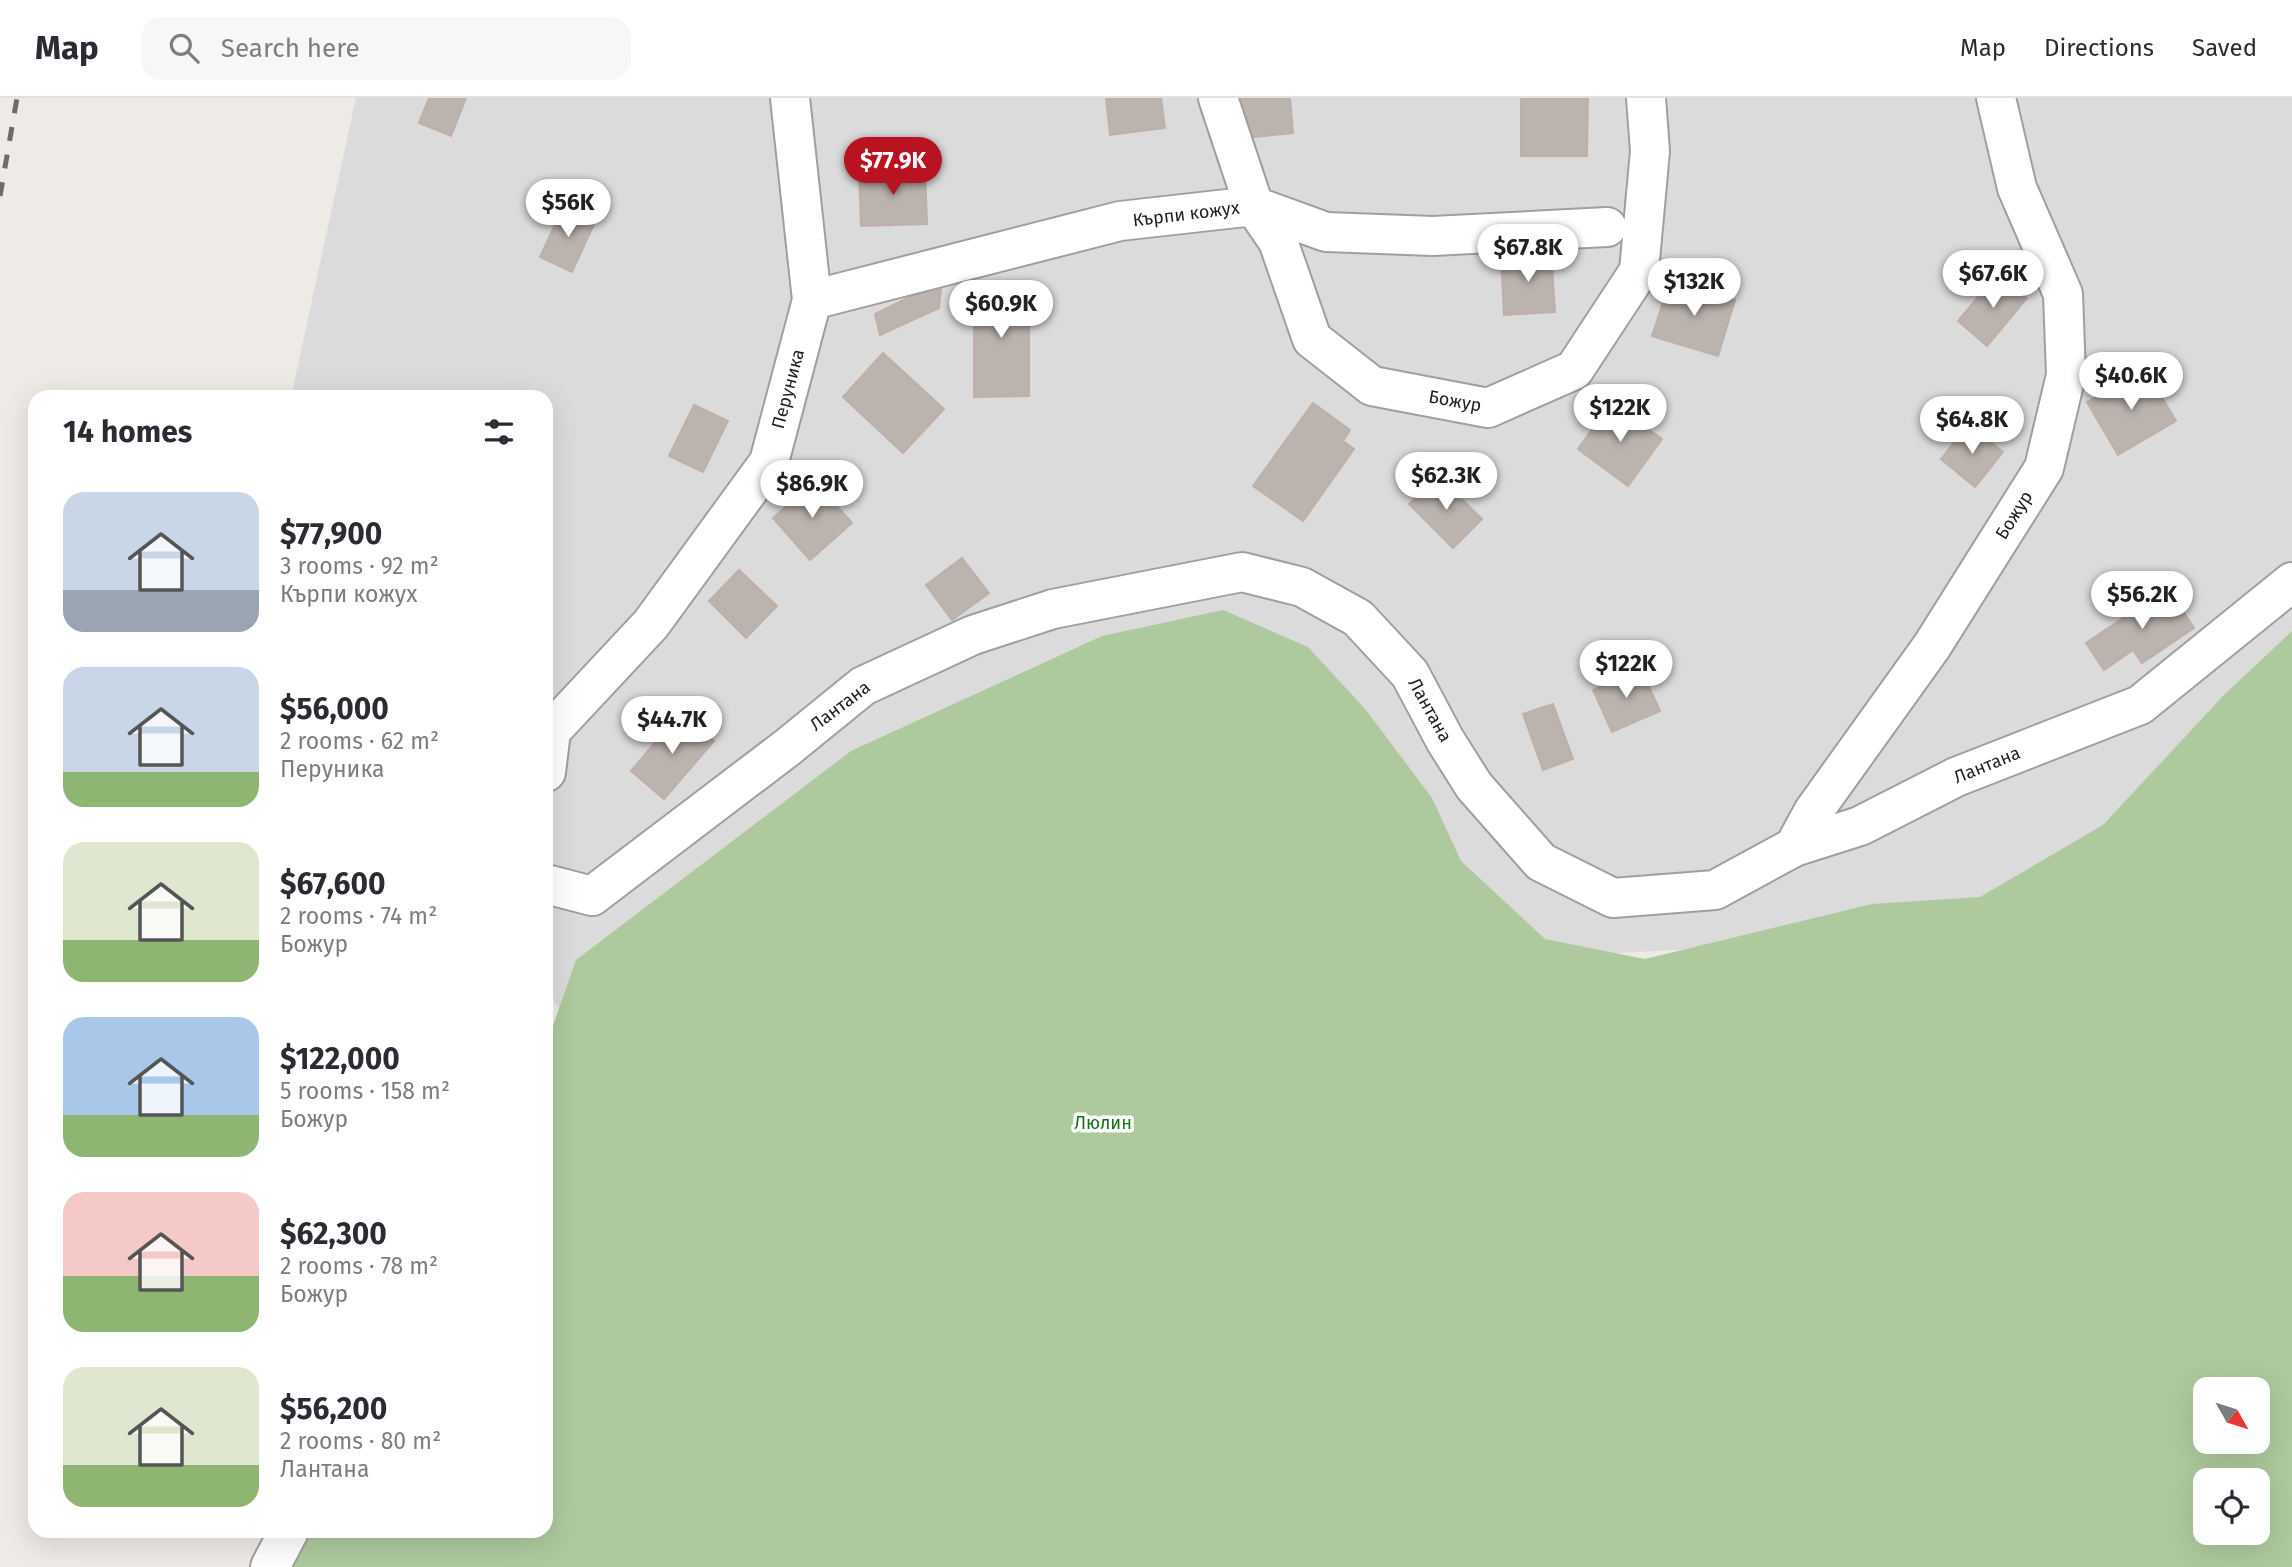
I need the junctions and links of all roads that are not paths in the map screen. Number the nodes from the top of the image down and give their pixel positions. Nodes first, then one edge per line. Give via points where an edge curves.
1 (790, 98) edge
2 (1218, 98) edge
3 (1646, 98) edge
4 (1996, 98) edge
5 (1254, 206) junction
6 (1607, 226) dead end
7 (812, 300) junction
8 (2292, 582) edge
9 (553, 729) edge
10 (1794, 847) junction
11 (553, 886) edge
12 (285, 1538) edge
13 (270, 1567) edge

1 - 7 street, Перуника
2 - 5 street, Божур
3 - 5 street, Божур via 1650,151 1639,271 1574,370 1488,408 1372,386 1312,339 1278,241
4 - 10 street, Божур via 2017,188 2063,294 2066,375 2044,468 1932,646 1813,812
5 - 6 street, Кърпи кожух via 1326,232 1433,236
5 - 7 street, Кърпи кожух via 1120,221
7 - 9 street, Перуника via 769,462 651,624
8 - 10 street, Лантана via 2140,705 1956,777 1860,826
10 - 11 street, Лантана via 1715,890 1613,898 1541,862 1474,786 1410,674 1358,618 1302,587 1241,572 1053,609 973,635 863,686 592,896
12 - 13 street

